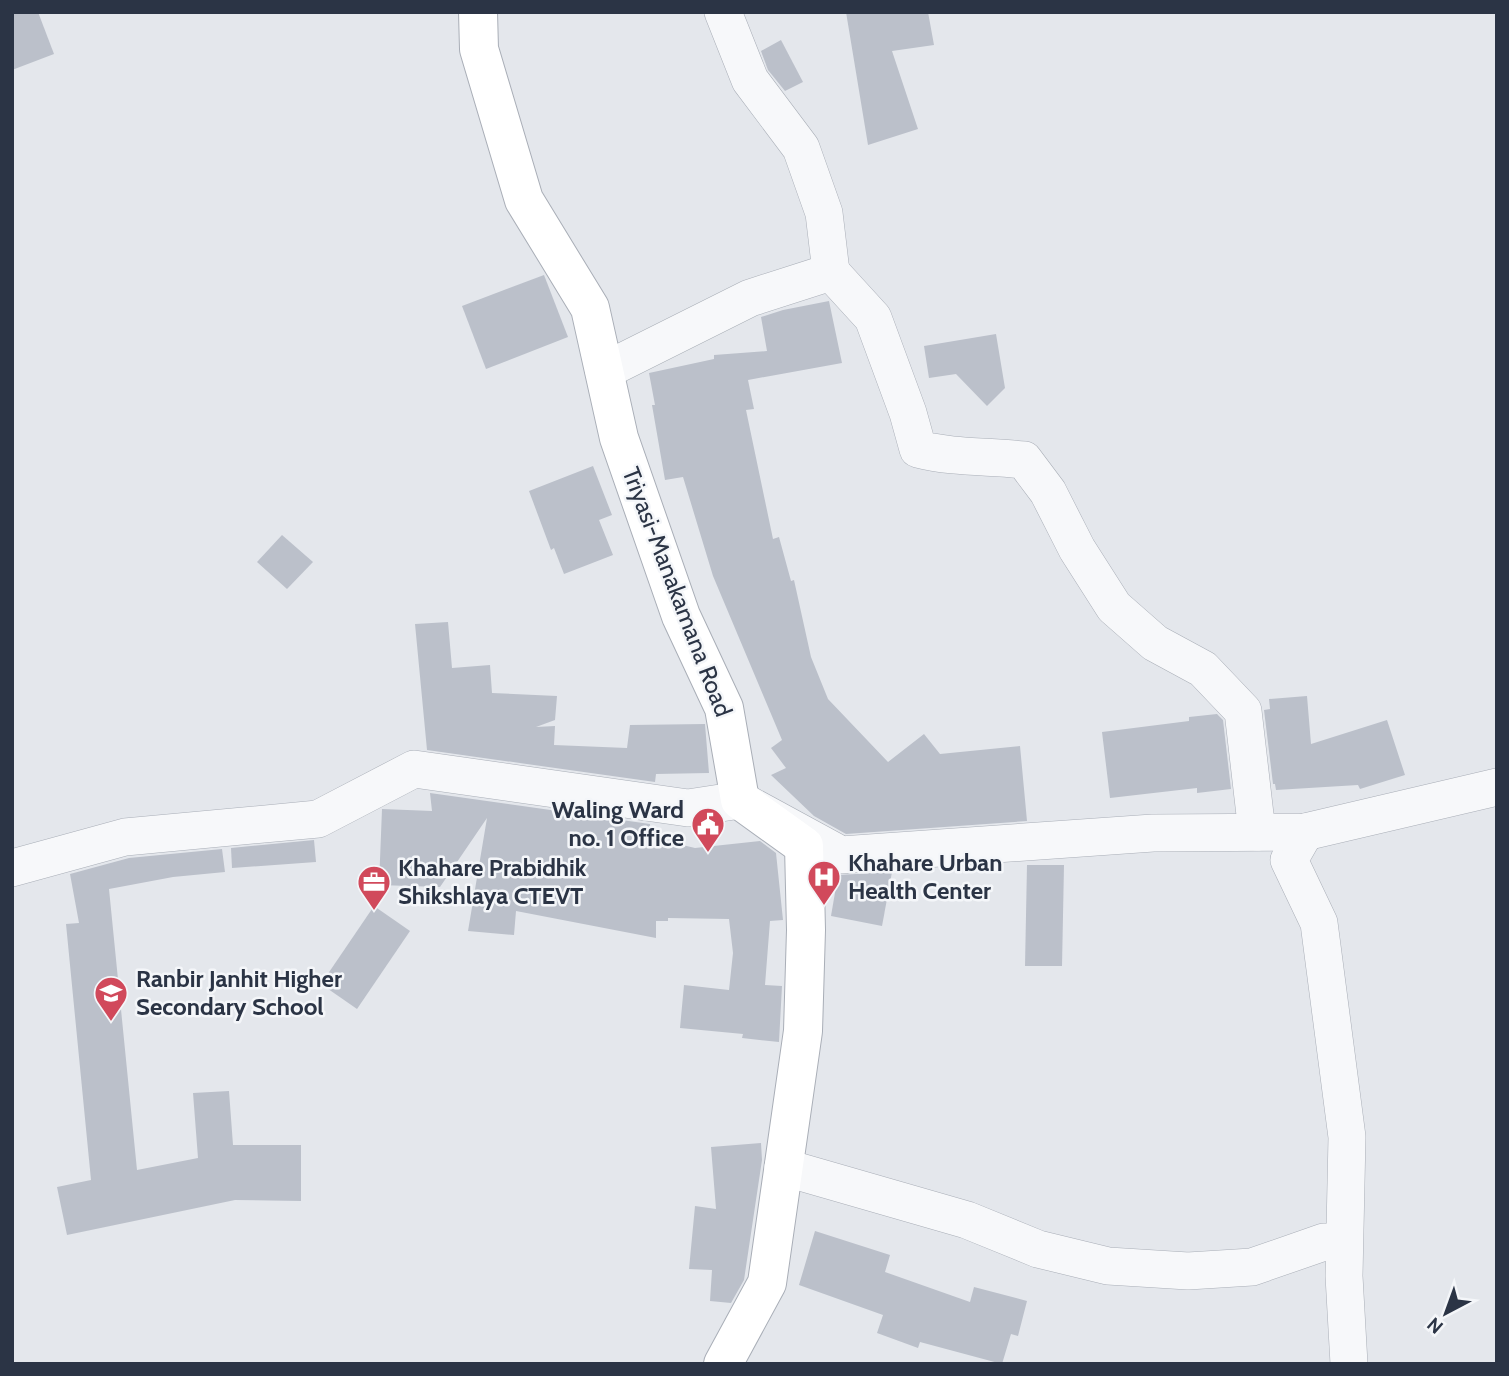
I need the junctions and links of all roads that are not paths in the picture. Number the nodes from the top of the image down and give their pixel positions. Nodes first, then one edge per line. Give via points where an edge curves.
1 (478, 12) edge
2 (723, 12) edge
3 (831, 272) junction
4 (604, 371) junction
5 (1497, 787) edge
6 (740, 800) junction
7 (1257, 832) junction
8 (1305, 832) junction
9 (12, 868) edge
10 (783, 1167) junction
11 (1344, 1243) junction
12 (723, 1364) edge
13 (1349, 1364) edge

1 - 4 street, Triyasi-Manakamana Road via 479,49 524,200 590,308
2 - 3 street via 750,80 801,148 824,213
3 - 4 street via 750,298
3 - 7 street via 873,318 918,449 943,456 1024,460 1048,492 1114,607 1155,643 1203,669 1243,711
4 - 6 street, Triyasi-Manakamana Road via 619,438 681,616 724,708
5 - 8 street
6 - 7 street via 841,855 1153,833
6 - 9 street via 688,808 414,769 318,819 125,837
6 - 10 street via 804,846 803,1031
7 - 8 street
8 - 11 street via 1289,860 1319,923 1347,1137
10 - 11 street via 967,1220 1038,1249 1108,1266 1252,1267 1324,1242
10 - 12 street via 767,1283
11 - 13 street

